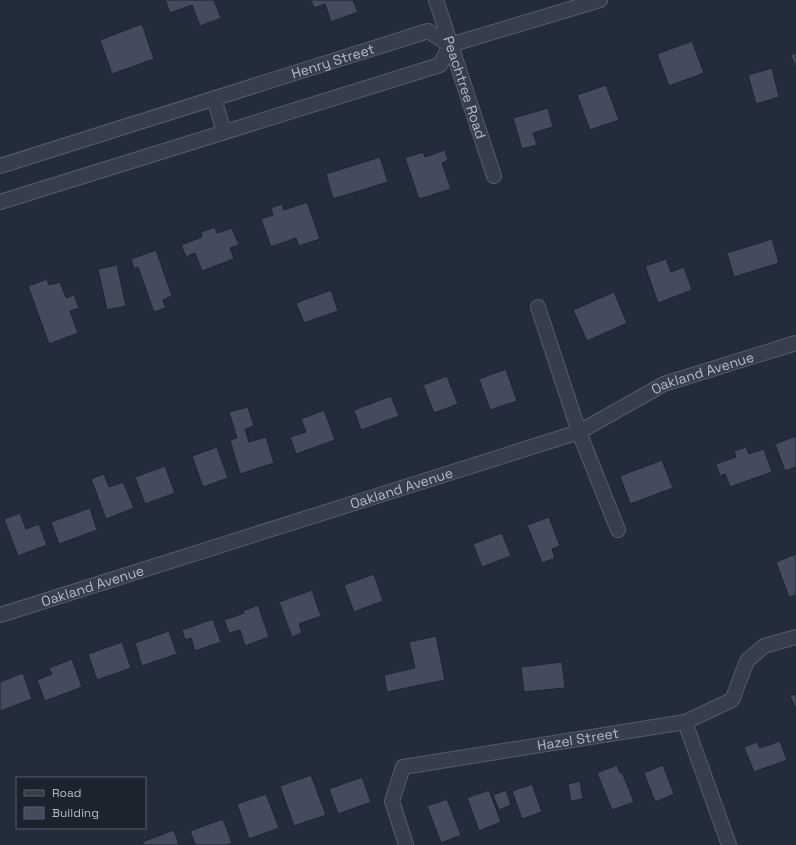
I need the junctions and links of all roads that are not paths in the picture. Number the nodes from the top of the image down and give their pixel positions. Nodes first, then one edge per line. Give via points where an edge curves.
1 (436, 0) edge
2 (600, 0) edge
3 (450, 45) junction
4 (214, 98) junction
5 (224, 132) junction
6 (0, 166) edge
7 (494, 176) dead end
8 (0, 202) edge
9 (538, 306) dead end
10 (796, 343) edge
11 (579, 432) junction
12 (618, 530) dead end
13 (0, 615) edge
14 (796, 637) edge
15 (685, 722) junction
16 (406, 845) edge
17 (729, 845) edge

1 - 3 street, Peachtree Road
2 - 3 street
3 - 4 street, Henry Street via 428,31
3 - 5 street via 440,65
3 - 7 street, Peachtree Road
4 - 5 street
4 - 6 street, Henry Street
5 - 8 street
9 - 11 street
10 - 11 street, Oakland Avenue via 664,384
11 - 12 street
11 - 13 street, Oakland Avenue
14 - 15 street, Hazel Street via 764,646 747,661 732,700
15 - 16 street, Hazel Street via 403,767 392,801
15 - 17 street

